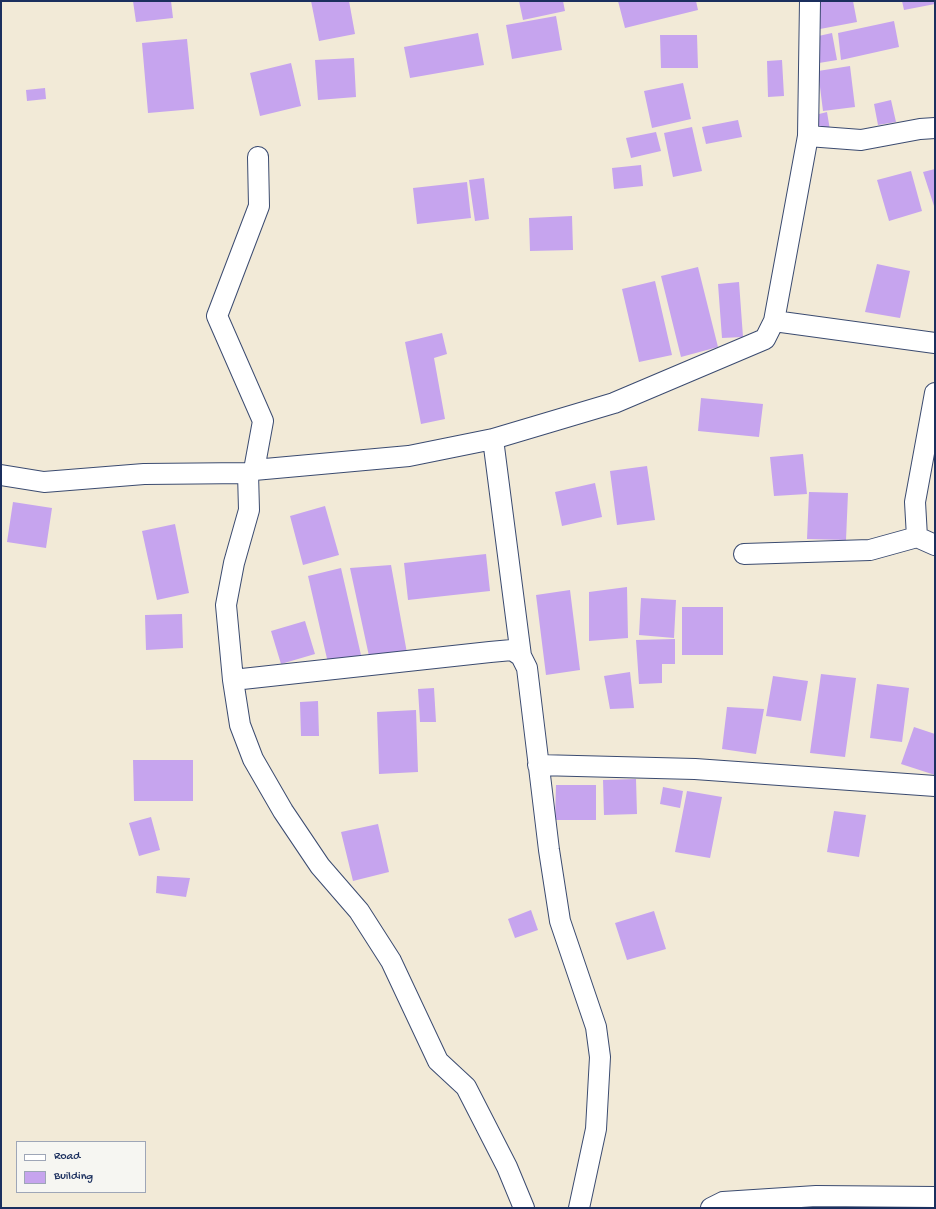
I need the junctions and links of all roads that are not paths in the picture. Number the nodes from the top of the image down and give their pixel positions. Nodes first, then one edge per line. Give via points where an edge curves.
1 (810, 1) edge
2 (935, 128) edge
3 (808, 136) junction
4 (258, 157) dead end
5 (774, 321) junction
6 (935, 343) edge
7 (935, 393) edge
8 (493, 439) junction
9 (251, 471) junction
10 (1, 475) edge
11 (917, 537) junction
12 (935, 545) edge
13 (744, 554) dead end
14 (521, 656) junction
15 (233, 680) junction
16 (538, 765) junction
17 (935, 786) edge
18 (935, 1196) edge
19 (524, 1208) edge
20 (579, 1208) edge
21 (711, 1208) edge

1 - 3 street
2 - 3 street via 860,140
3 - 5 street
4 - 9 street via 259,206 217,316 263,421
5 - 6 street
5 - 8 street via 765,339 682,376 614,403
7 - 11 street via 916,502
8 - 9 street via 409,456
8 - 14 street
9 - 10 street via 144,474 44,482
9 - 15 street via 249,510 234,563 226,605
11 - 12 street
11 - 13 street via 870,550
14 - 15 street via 512,650
14 - 16 street via 527,668
15 - 19 street via 240,725 253,759 283,811 320,866 359,911 391,961 438,1061 466,1087 507,1167
16 - 17 street via 695,769
16 - 20 street via 560,921 596,1027 600,1057 596,1129
18 - 21 street via 809,1197 723,1202

